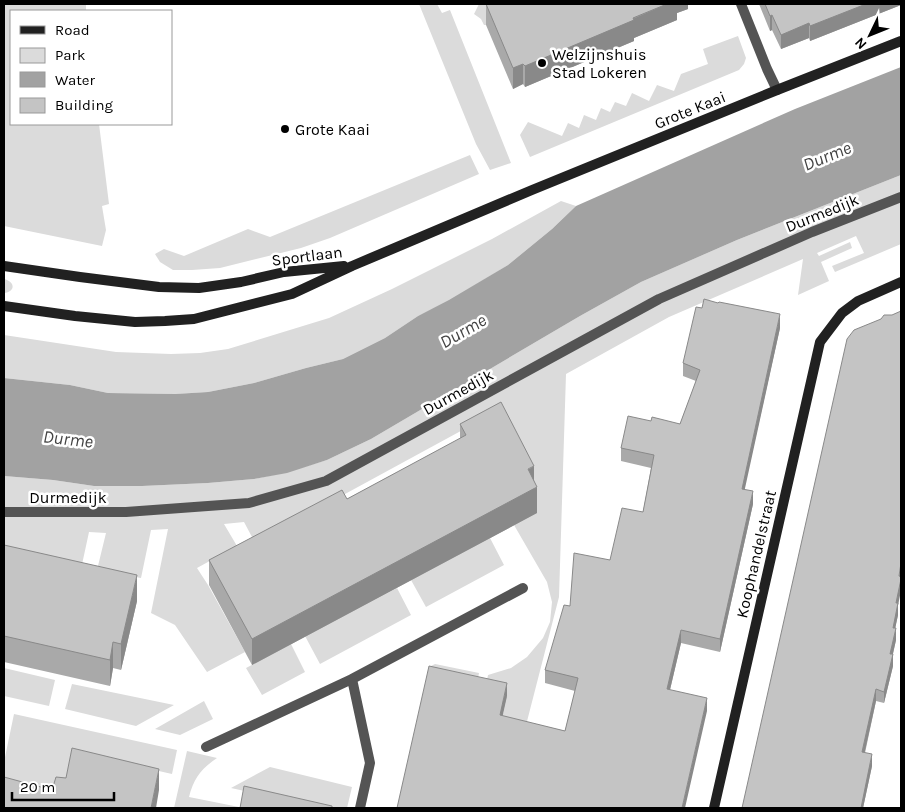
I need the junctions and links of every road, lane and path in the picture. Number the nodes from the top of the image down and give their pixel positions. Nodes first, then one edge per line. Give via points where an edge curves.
1 (741, 4) edge
2 (901, 41) edge
3 (777, 90) junction
4 (901, 198) edge
5 (4, 266) edge
6 (352, 266) junction
7 (901, 282) edge
8 (4, 306) edge
9 (4, 512) edge
10 (523, 588) dead end
11 (352, 679) junction
12 (206, 747) dead end
13 (360, 808) edge
14 (714, 808) edge

1 - 3 street
2 - 3 street, Grote Kaai
3 - 6 street, Grote Kaai
4 - 9 street, Durmedijk via 812,232 659,299 326,481 249,503 126,512
5 - 6 street, Sportlaan via 158,286 199,288 284,272
6 - 8 street, Sportlaan via 292,294 194,319 135,322
7 - 14 street, Koophandelstraat via 858,301 842,313 820,342
10 - 11 street
11 - 12 street
11 - 13 street via 370,763

